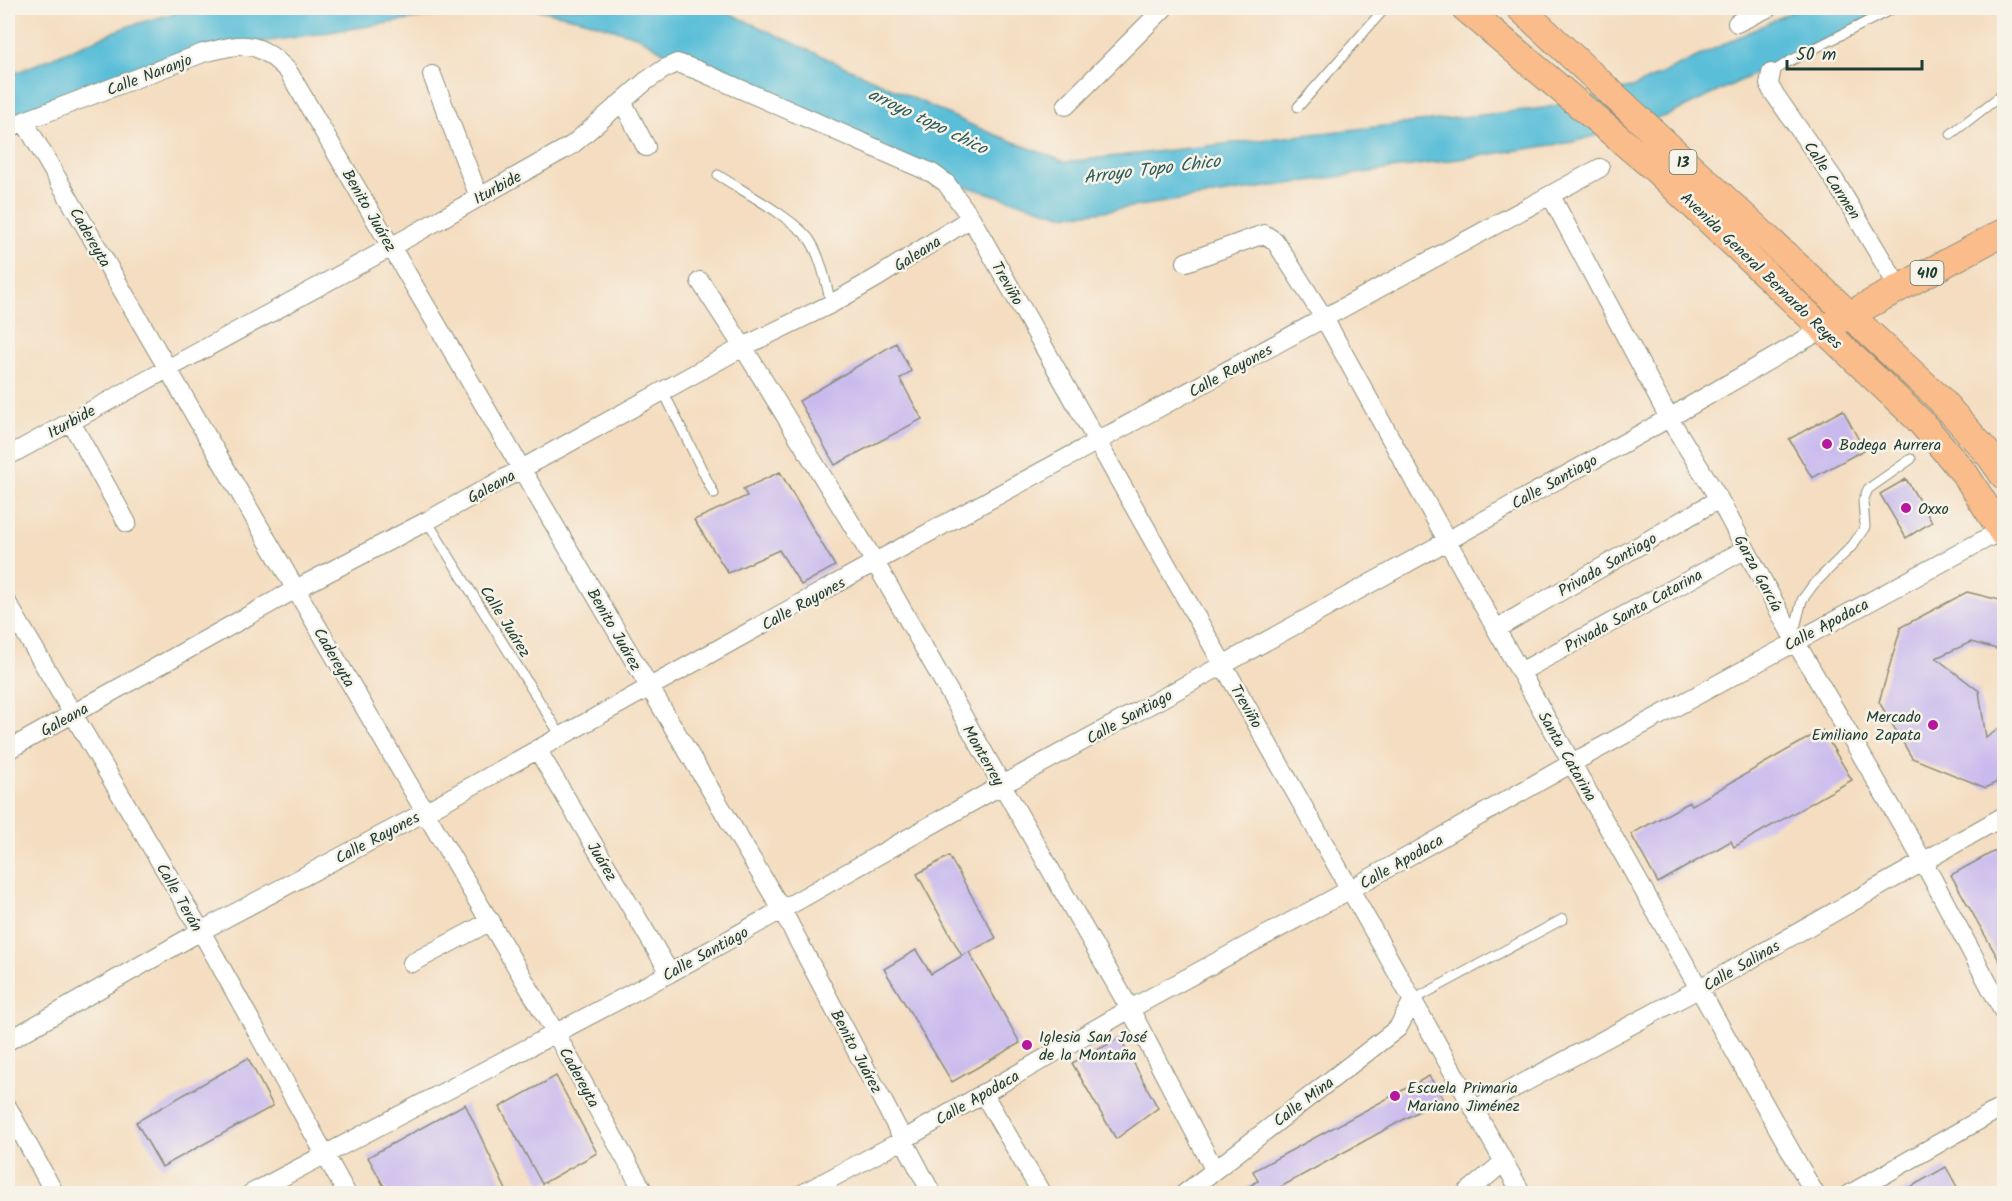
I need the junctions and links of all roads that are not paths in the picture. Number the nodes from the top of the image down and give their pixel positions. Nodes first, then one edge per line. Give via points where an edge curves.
1 (1164, 8) edge
2 (1385, 8) edge
3 (1465, 8) edge
4 (1768, 8) edge
5 (1894, 8) edge
6 (1527, 10) edge
7 (1737, 23) dead end
8 (288, 71) joint
9 (1771, 74) joint
10 (432, 75) dead end
11 (2004, 93) edge
12 (623, 103) junction
13 (1066, 106) dead end
14 (1298, 107) dead end
15 (24, 121) junction
16 (8, 129) edge
17 (1951, 134) dead end
18 (646, 147) dead end
19 (1600, 168) dead end
20 (718, 175) dead end
21 (1551, 196) junction
22 (479, 197) junction
23 (971, 218) junction
24 (2004, 232) edge
25 (391, 247) junction
26 (1186, 262) dead end
27 (700, 281) dead end
28 (1899, 288) junction
29 (831, 304) junction
30 (1849, 314) junction
31 (1324, 318) junction
32 (1823, 329) junction
33 (743, 347) junction
34 (168, 368) junction
35 (663, 391) junction
36 (1669, 418) junction
37 (71, 422) junction
38 (1098, 442) junction
39 (8, 456) edge
40 (1911, 459) dead end
41 (522, 469) junction
42 (2004, 476) edge
43 (714, 494) dead end
44 (1719, 499) junction
45 (427, 521) junction
46 (127, 523) dead end
47 (2004, 531) edge
48 (1447, 540) junction
49 (1746, 549) junction
50 (875, 562) junction
51 (296, 589) junction
52 (8, 604) edge
53 (1496, 629) junction
54 (1794, 638) junction
55 (1223, 665) junction
56 (1520, 672) junction
57 (650, 688) junction
58 (73, 714) junction
59 (561, 736) junction
60 (537, 749) junction
61 (8, 750) edge
62 (1572, 763) junction
63 (1002, 785) junction
64 (425, 812) junction
65 (2004, 816) edge
66 (1923, 861) junction
67 (1351, 890) junction
68 (782, 910) junction
69 (1563, 919) dead end
70 (491, 921) junction
71 (201, 931) junction
72 (412, 963) dead end
73 (670, 973) junction
74 (1700, 988) junction
75 (1413, 1000) junction
76 (1130, 1010) junction
77 (2004, 1013) edge
78 (556, 1034) junction
79 (8, 1041) edge
80 (983, 1093) junction
81 (2004, 1106) edge
82 (8, 1108) edge
83 (1475, 1109) junction
84 (903, 1140) junction
85 (324, 1153) junction
86 (1504, 1162) junction
87 (1214, 1169) junction
88 (55, 1194) edge
89 (250, 1194) edge
90 (347, 1194) edge
91 (645, 1194) edge
92 (802, 1194) edge
93 (932, 1194) edge
94 (1042, 1194) edge
95 (1184, 1194) edge
96 (1465, 1194) edge
97 (1522, 1194) edge
98 (1815, 1194) edge
99 (1850, 1194) edge

1 - 13 street
2 - 14 lane
3 - 32 main road, Avenida General Bernardo Reyes / 13 via 1654,168
4 - 7 street
5 - 9 lane
6 - 30 main road, Avenida General Bernardo Reyes / 13 via 1596,80
8 - 15 street, Calle Naranjo via 261,49 230,46
8 - 25 street, Benito Juárez
9 - 28 street, Calle Carmen via 1771,89 1835,181
10 - 22 street
11 - 17 lane
12 - 18 street
12 - 22 street, Iturbide via 573,145
12 - 23 street, Iturbide via 646,81 677,63 932,173 946,183
15 - 16 street, Calle Naranjo
15 - 34 street, Cadereyta
19 - 21 street, Calle Rayones
20 - 29 lane via 791,222 809,239 825,274
21 - 31 street, Calle Rayones
21 - 36 street, Garza García
22 - 25 street, Iturbide
23 - 29 street, Galeana
23 - 38 street, Treviño
24 - 28 main road, Calle Santiago / 410
25 - 34 street, Iturbide
25 - 41 street, Benito Juárez
26 - 31 street, Santa Catarina via 1264,234 1275,241
27 - 33 street, Monterrey
28 - 30 main road, Calle Santiago / 410
29 - 33 street, Galeana
30 - 32 main road, Calle Santiago / 410
30 - 42 main road, Avenida General Bernardo Reyes / 13 via 1940,399
31 - 38 street, Calle Rayones
31 - 48 street, Santa Catarina
32 - 36 street, Calle Santiago
32 - 47 main road, Avenida General Bernardo Reyes / 13 via 1938,441
33 - 35 street, Galeana
33 - 50 street, Monterrey
34 - 37 street, Iturbide
34 - 51 street, Cadereyta
35 - 41 street, Galeana
35 - 43 lane
36 - 44 street, Garza García
36 - 48 street, Calle Santiago
37 - 39 street, Iturbide
37 - 46 street
38 - 50 street, Calle Rayones
38 - 55 street, Treviño
40 - 54 lane via 1868,489 1863,501 1865,527 1802,600
41 - 45 street, Galeana
41 - 57 street, Benito Juárez
44 - 49 street, Garza García
44 - 53 street, Privada Santiago
45 - 51 street, Galeana
45 - 59 lane, Calle Juárez
47 - 54 street, Calle Apodaca
48 - 53 street, Santa Catarina
48 - 55 street, Calle Santiago
49 - 54 street, Garza García
49 - 56 street, Privada Santa Catarina
50 - 57 street, Calle Rayones
50 - 63 street, Monterrey
51 - 58 street, Galeana
51 - 64 street, Cadereyta
52 - 58 street, Calle Terán
53 - 56 street, Santa Catarina
54 - 62 street, Calle Apodaca
54 - 66 street, Garza García
55 - 63 street, Calle Santiago
55 - 67 street, Treviño
56 - 62 street, Santa Catarina
57 - 59 street, Calle Rayones
57 - 68 street, Benito Juárez
58 - 61 street, Galeana
58 - 71 street, Calle Terán
59 - 60 street, Calle Rayones
60 - 64 street, Calle Rayones
60 - 73 street, Juárez
62 - 67 street, Calle Apodaca
62 - 74 street, Santa Catarina
63 - 68 street, Calle Santiago
63 - 76 street, Monterrey
64 - 70 street, Cadereyta
64 - 71 street, Calle Rayones
65 - 66 street, Calle Salinas
66 - 74 street, Calle Salinas
66 - 77 street, Garza García
67 - 75 street, Treviño
67 - 76 street, Calle Apodaca
68 - 73 street, Calle Santiago
68 - 84 street, Benito Juárez
69 - 75 lane
70 - 72 street
70 - 78 street, Cadereyta
71 - 79 street, Calle Rayones
71 - 85 street, Calle Terán
73 - 78 street, Calle Santiago
74 - 83 street, Calle Salinas
74 - 98 street, Santa Catarina
75 - 83 street, Treviño
75 - 87 street, Calle Mina via 1398,1028
76 - 80 street, Calle Apodaca
76 - 87 street, Monterrey
78 - 85 street, Calle Santiago
78 - 91 street, Cadereyta
80 - 84 street, Calle Apodaca
80 - 94 street
81 - 99 street
82 - 88 street
83 - 86 street, Treviño
84 - 92 street, Calle Apodaca
84 - 93 street, Benito Juárez
85 - 89 street, Calle Santiago
85 - 90 street, Calle Terán
86 - 96 street
86 - 97 street, Treviño
87 - 95 street, Calle Mina

